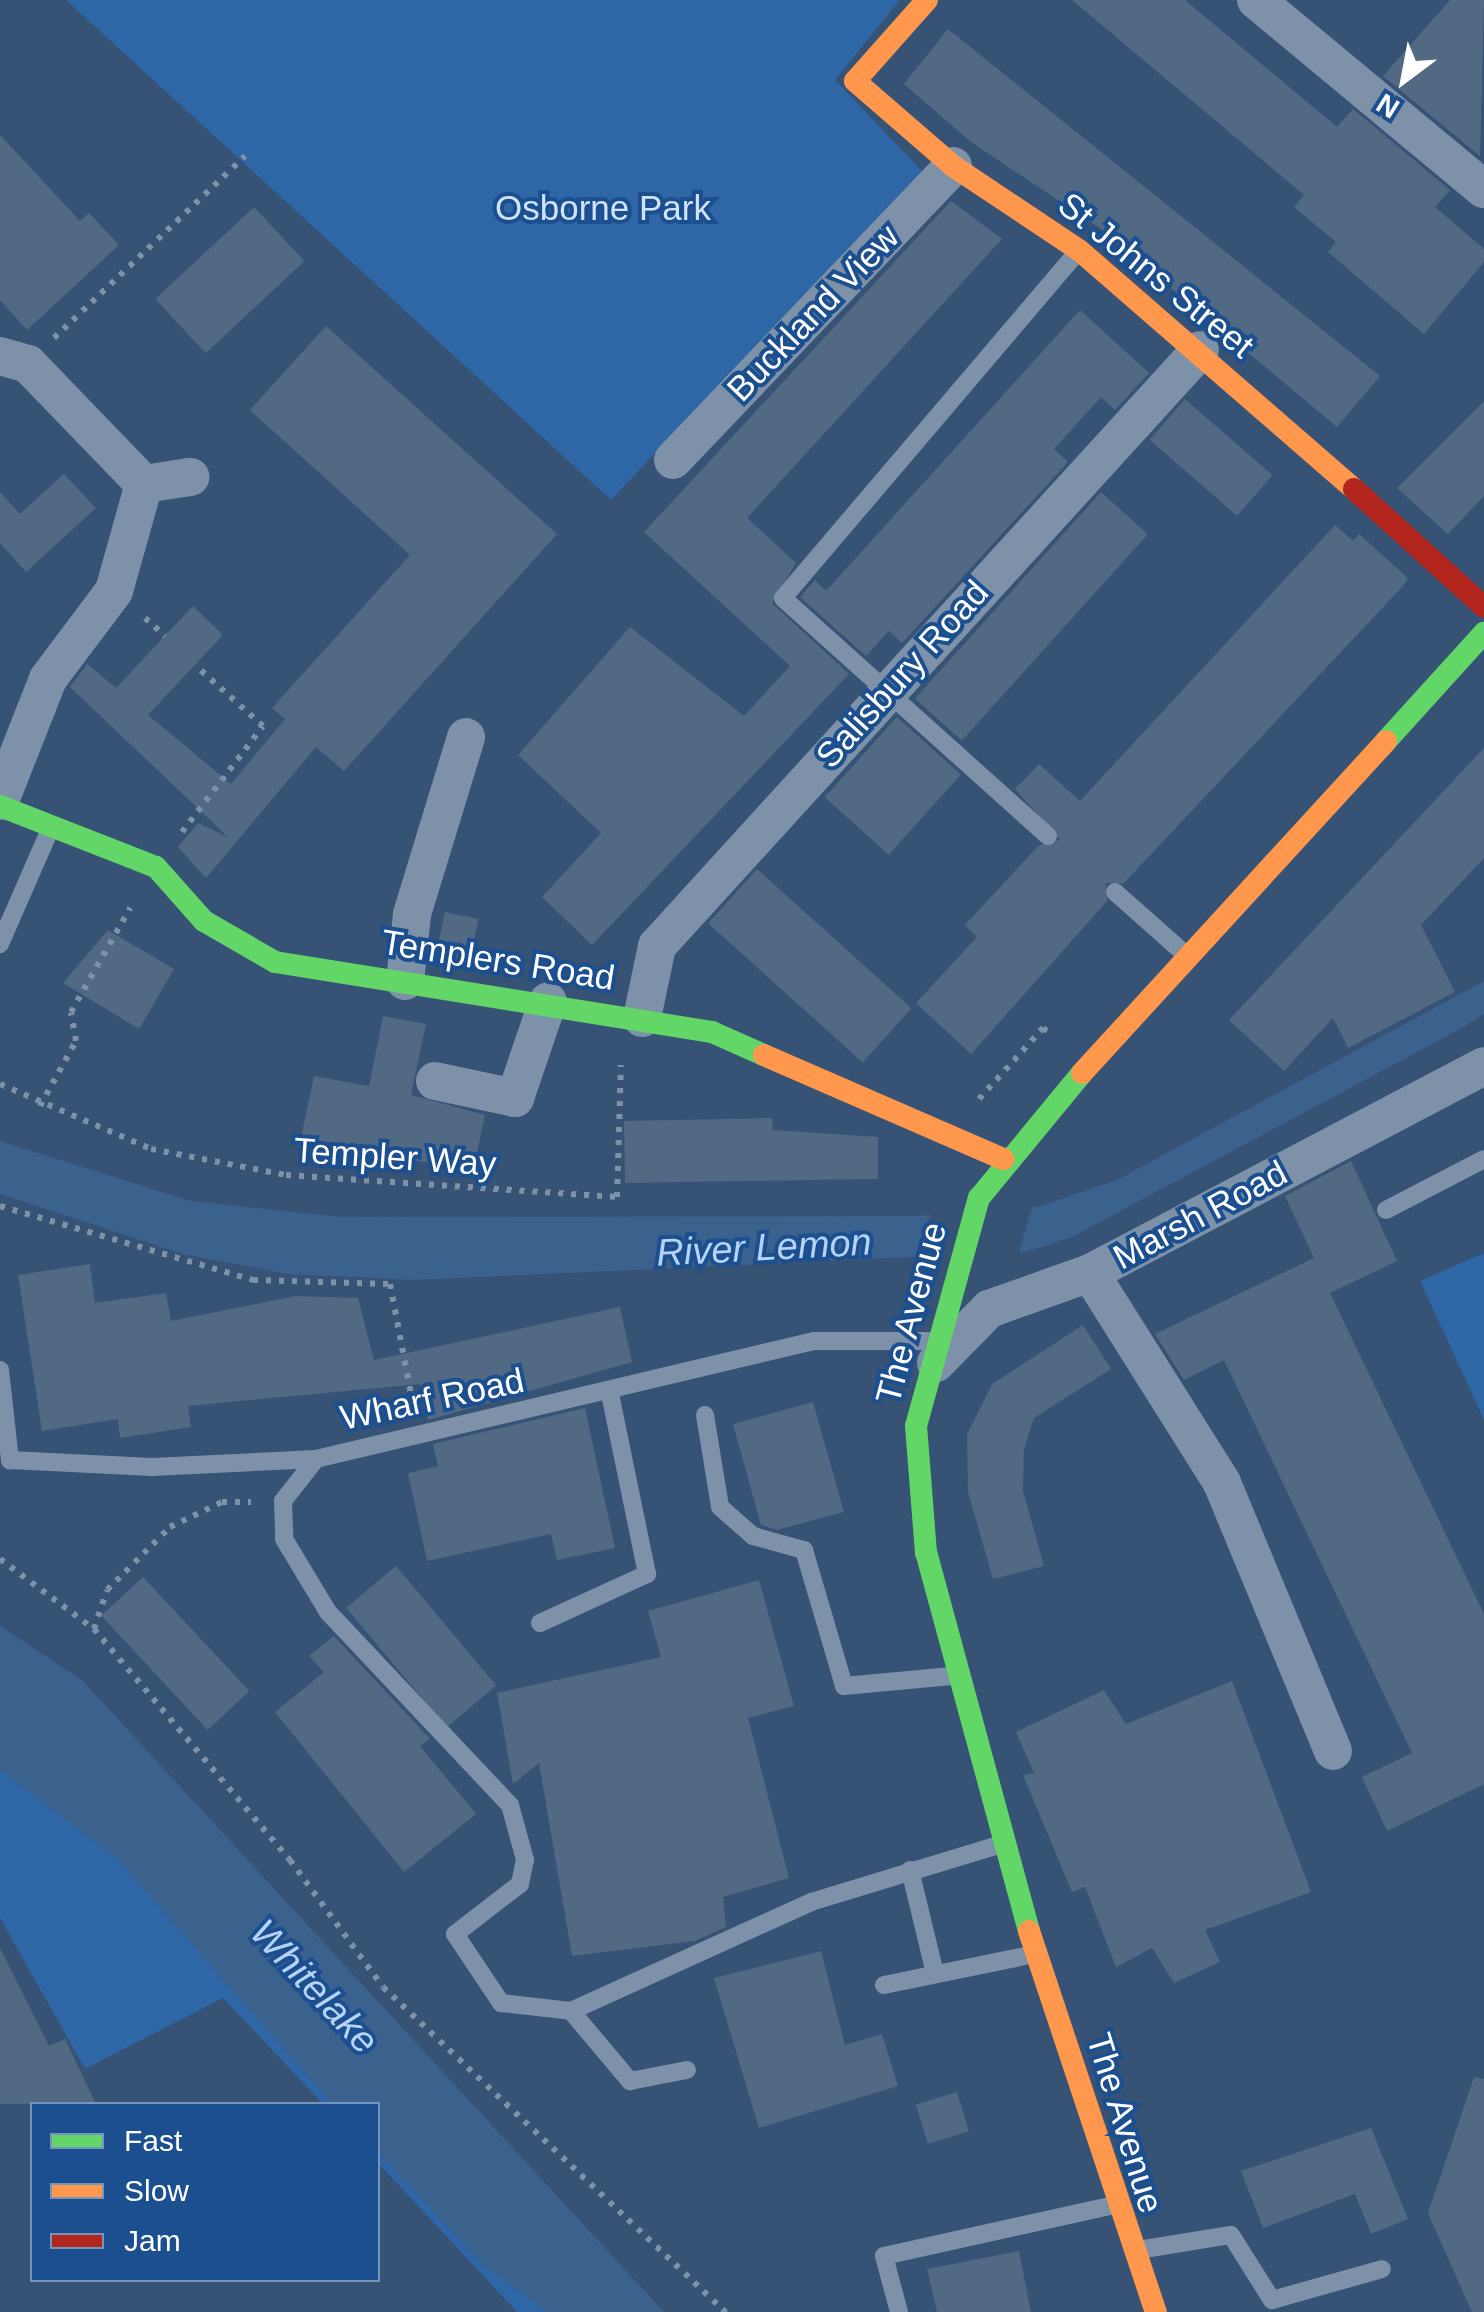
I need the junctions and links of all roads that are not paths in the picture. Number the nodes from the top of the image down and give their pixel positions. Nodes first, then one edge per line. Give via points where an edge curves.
1 (926, 0) edge
2 (1256, 0) edge
3 (952, 166) junction
4 (1484, 189) edge
5 (1080, 250) junction
6 (1200, 350) junction
7 (14, 360) edge
8 (673, 460) dead end
9 (190, 477) dead end
10 (144, 484) junction
11 (1484, 607) edge
12 (1484, 632) edge
13 (887, 692) junction
14 (466, 737) dead end
15 (0, 804) edge
16 (51, 827) junction
17 (1048, 836) dead end
18 (1115, 892) dead end
19 (0, 944) edge
20 (1189, 958) junction
21 (406, 980) junction
22 (548, 1001) junction
23 (642, 1018) junction
24 (1484, 1066) edge
25 (435, 1081) dead end
26 (1484, 1158) edge
27 (1003, 1159) junction
28 (1386, 1210) dead end
29 (1090, 1273) junction
30 (932, 1357) junction
31 (0, 1370) edge
32 (610, 1393) junction
33 (706, 1415) dead end
34 (316, 1458) junction
35 (540, 1623) dead end
36 (957, 1674) junction
37 (1334, 1751) dead end
38 (1007, 1842) junction
39 (910, 1870) junction
40 (1035, 1954) junction
41 (935, 1974) junction
42 (884, 1985) dead end
43 (571, 2011) junction
44 (687, 2070) dead end
45 (1114, 2204) junction
46 (1128, 2251) junction
47 (1382, 2269) dead end
48 (1147, 2306) edge
49 (900, 2312) edge

1 - 3 street, St Johns Street via 855,81
2 - 4 street
3 - 5 street, St Johns Street
3 - 8 street, Buckland View
5 - 6 street, St Johns Street
5 - 13 lane via 783,598
6 - 11 street, St Johns Street
6 - 13 street, Salisbury Road
7 - 10 street
9 - 10 street
10 - 15 street via 114,591 48,680
12 - 20 street, The Avenue
13 - 17 lane
13 - 23 street, Salisbury Road via 658,946
14 - 21 street via 412,914
15 - 16 street, Templers Road
16 - 19 lane
16 - 21 street, Templers Road via 156,867 204,920 275,962
18 - 20 lane
20 - 27 street, The Avenue
21 - 22 street, Templers Road
22 - 23 street, Templers Road
22 - 25 street via 515,1098
23 - 27 street, Templers Road via 787,1058
24 - 29 street, Marsh Road
26 - 28 lane
27 - 30 street, The Avenue via 978,1198
29 - 30 street, Marsh Road via 989,1309
29 - 37 street via 1222,1483
30 - 32 lane, Wharf Road via 814,1341
30 - 36 street, The Avenue via 914,1476
31 - 34 lane via 10,1460 152,1467
32 - 34 lane, Wharf Road
32 - 35 lane via 646,1574
33 - 36 lane via 720,1507 754,1536 804,1550 844,1686
34 - 43 lane, Wharf Road via 283,1501 284,1539 328,1612 510,1805 526,1860 520,1884 455,1934 501,2003
36 - 38 street, The Avenue
38 - 39 lane
38 - 40 street, The Avenue
39 - 41 lane
39 - 43 lane via 811,1902
40 - 41 lane
40 - 45 street, The Avenue
41 - 42 lane
43 - 44 lane via 630,2081
45 - 46 street, The Avenue
45 - 49 lane via 884,2256
46 - 47 lane via 1230,2234 1272,2300
46 - 48 street, The Avenue

